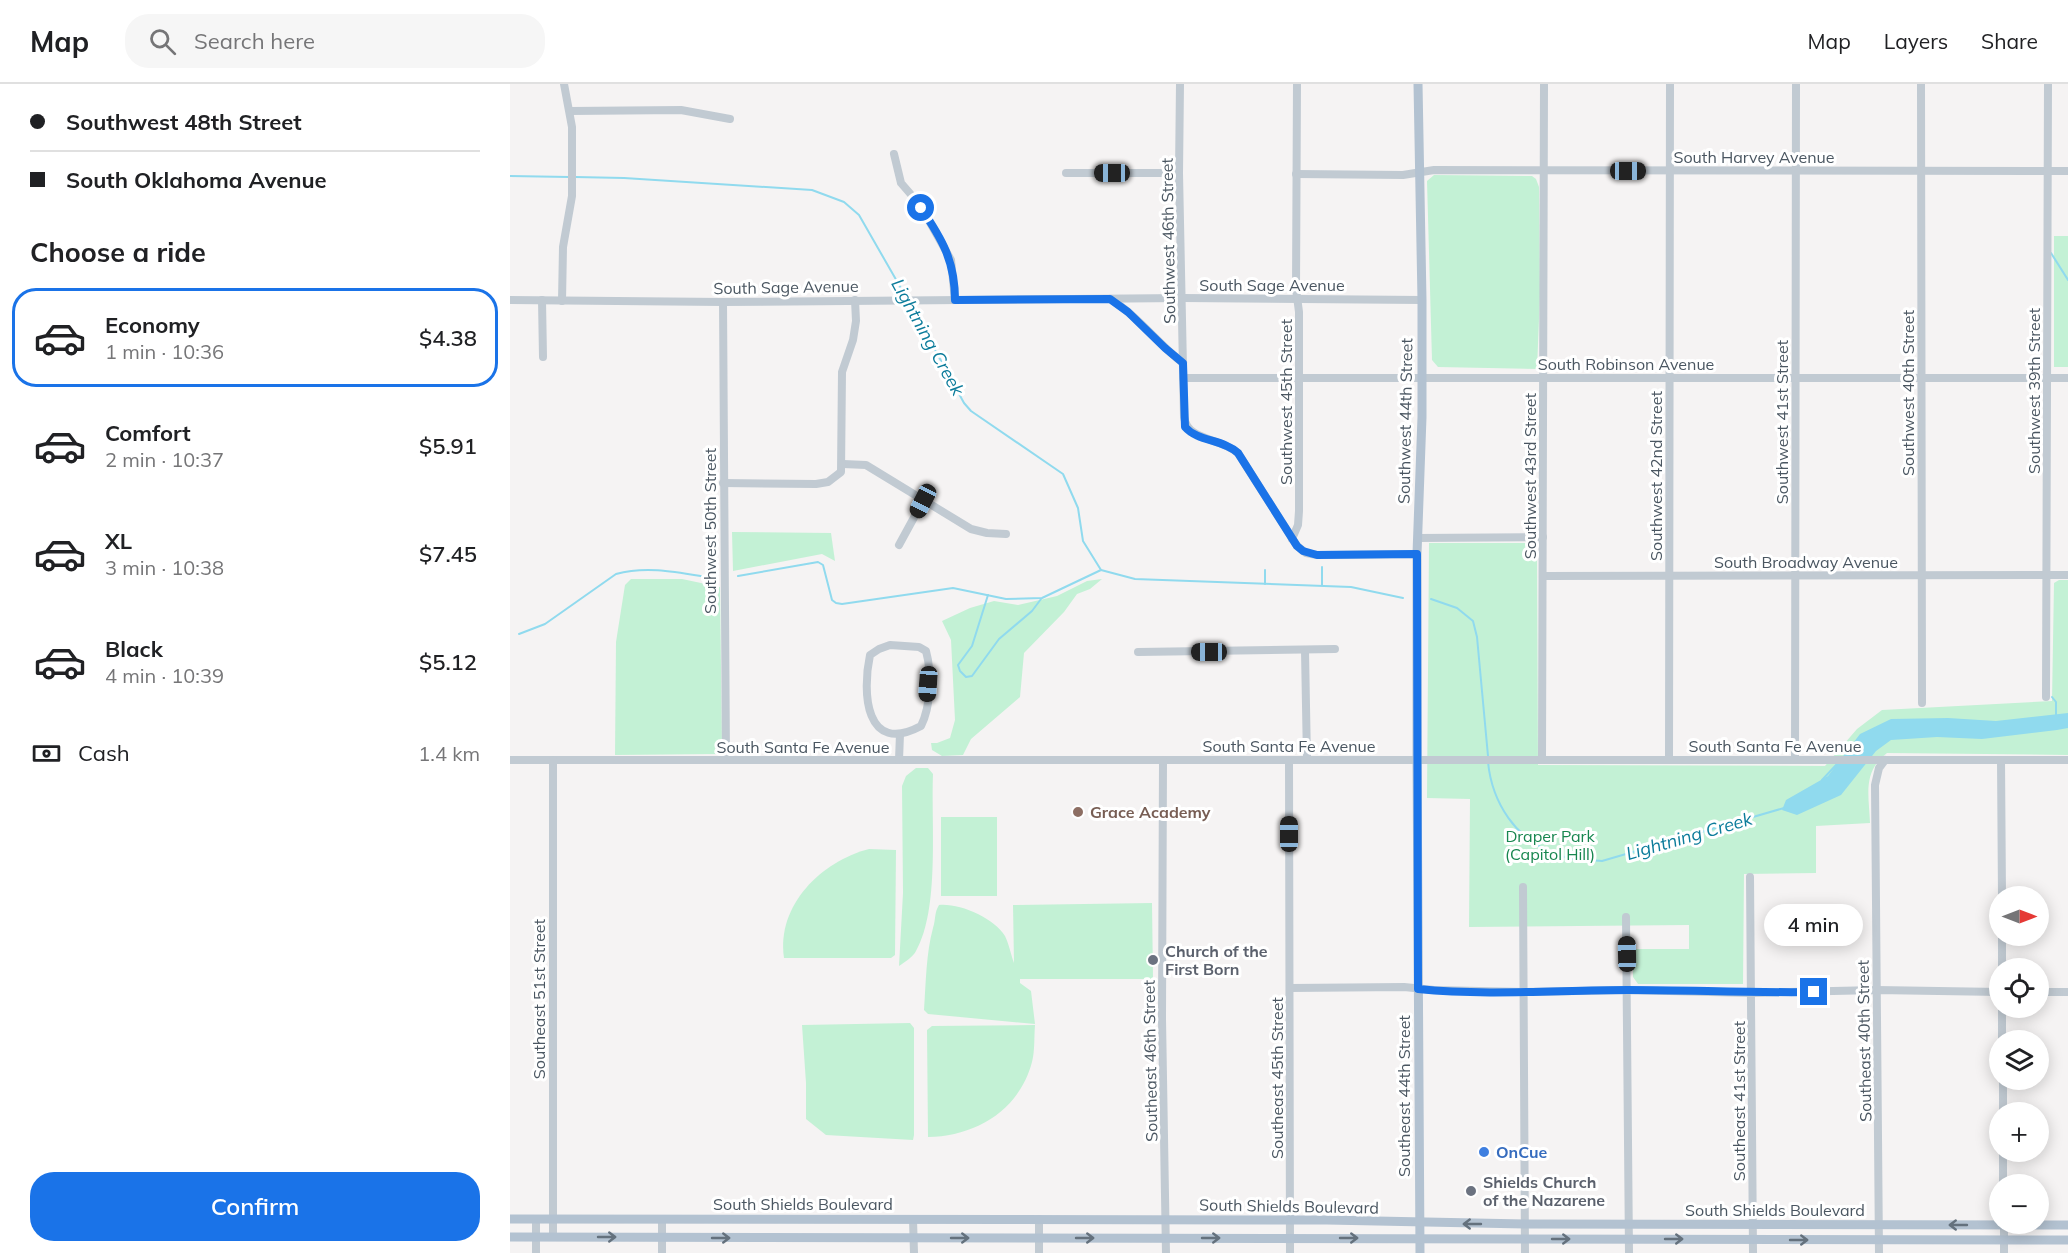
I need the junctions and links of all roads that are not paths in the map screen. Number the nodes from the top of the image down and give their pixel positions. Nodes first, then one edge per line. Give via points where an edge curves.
1 (564, 84) edge
2 (1180, 84) edge
3 (1297, 84) edge
4 (1418, 84) edge
5 (1544, 84) edge
6 (1670, 84) edge
7 (1796, 84) edge
8 (1921, 84) edge
9 (2048, 84) edge
10 (570, 111) junction
11 (730, 119) dead end
12 (894, 154) dead end
13 (1543, 170) junction
14 (1796, 170) junction
15 (1921, 170) junction
16 (1670, 171) junction
17 (2048, 171) junction
18 (2068, 171) edge
19 (1418, 172) junction
20 (1066, 173) dead end
21 (1179, 173) junction
22 (1296, 174) junction
23 (1183, 298) junction
24 (1110, 299) junction
25 (1298, 299) junction
26 (510, 300) edge
27 (542, 300) junction
28 (855, 300) junction
29 (955, 300) junction
30 (1422, 300) junction
31 (562, 301) junction
32 (723, 302) junction
33 (543, 357) dead end
34 (1183, 363) junction
35 (1544, 377) junction
36 (1670, 377) junction
37 (1795, 377) junction
38 (1921, 377) junction
39 (1183, 378) junction
40 (1299, 378) junction
41 (1422, 378) junction
42 (2047, 378) junction
43 (2068, 378) edge
44 (843, 464) junction
45 (723, 483) junction
46 (923, 501) junction
47 (1006, 534) dead end
48 (1543, 537) junction
49 (1418, 538) junction
50 (1292, 539) junction
51 (899, 545) dead end
52 (1417, 554) junction
53 (1670, 575) junction
54 (1795, 575) junction
55 (1922, 575) junction
56 (2048, 575) junction
57 (2068, 575) edge
58 (1544, 576) junction
59 (1335, 649) dead end
60 (1305, 651) junction
61 (1138, 652) dead end
62 (2046, 697) dead end
63 (1922, 703) dead end
64 (900, 734) junction
65 (1417, 759) junction
66 (1670, 759) junction
67 (1795, 759) junction
68 (510, 760) edge
69 (554, 760) junction
70 (726, 760) junction
71 (899, 760) junction
72 (1163, 760) junction
73 (1289, 760) junction
74 (1307, 760) junction
75 (1542, 760) junction
76 (1885, 760) junction
77 (2001, 760) junction
78 (2068, 760) edge
79 (1750, 877) dead end
80 (1523, 886) dead end
81 (2001, 886) edge
82 (1626, 917) dead end
83 (1290, 987) junction
84 (1418, 989) junction
85 (1628, 990) junction
86 (1877, 990) junction
87 (1524, 992) junction
88 (1989, 992) edge
89 (2049, 992) edge
90 (2068, 992) edge
91 (1752, 993) junction
92 (510, 1219) edge
93 (536, 1219) junction
94 (552, 1219) junction
95 (662, 1219) junction
96 (913, 1219) junction
97 (1039, 1219) junction
98 (1166, 1220) junction
99 (1291, 1220) junction
100 (1420, 1223) junction
101 (1525, 1224) junction
102 (1629, 1224) junction
103 (1989, 1224) edge
104 (1753, 1225) junction
105 (1879, 1225) junction
106 (2049, 1225) edge
107 (2068, 1225) edge
108 (2004, 1234) edge
109 (510, 1237) edge
110 (536, 1237) junction
111 (553, 1237) junction
112 (662, 1238) junction
113 (914, 1238) junction
114 (1039, 1238) junction
115 (1166, 1238) junction
116 (1291, 1238) junction
117 (1419, 1239) junction
118 (1525, 1239) junction
119 (1629, 1239) junction
120 (1879, 1239) junction
121 (1753, 1240) junction
122 (2004, 1240) junction
123 (2068, 1240) edge
124 (536, 1253) edge
125 (662, 1253) edge
126 (914, 1253) edge
127 (1039, 1253) edge
128 (1166, 1253) edge
129 (1290, 1253) edge
130 (1420, 1253) edge
131 (1525, 1253) edge
132 (1629, 1253) edge
133 (1753, 1253) edge
134 (1879, 1253) edge
135 (2004, 1253) edge

1 - 10 street
2 - 21 street, Southwest 46th Street
3 - 22 street, Southwest 45th Street
4 - 19 main road, Southwest 44th Street
5 - 13 street, Southwest 43rd Street
6 - 16 street, Southwest 42nd Street
7 - 14 street, Southwest 41st Street
8 - 15 street, Southwest 40th Street
9 - 17 street, Southwest 39th Street
10 - 11 street via 681,110
10 - 31 street via 572,196 563,247
12 - 29 street via 902,183 951,260
13 - 16 street, South Harvey Avenue
13 - 19 street, South Harvey Avenue
13 - 35 street, Southwest 43rd Street
14 - 15 street, South Harvey Avenue
14 - 16 street, South Harvey Avenue
14 - 37 street, Southwest 41st Street
15 - 17 street, South Harvey Avenue
15 - 38 street, Southwest 40th Street
16 - 36 street, Southwest 42nd Street
17 - 18 street, South Harvey Avenue
17 - 42 street, Southwest 39th Street
19 - 22 street, South Harvey Avenue
19 - 30 main road, Southwest 44th Street
20 - 21 street
21 - 23 street, Southwest 46th Street
22 - 25 street, Southwest 45th Street
23 - 24 street, South Sage Avenue
23 - 25 street, South Sage Avenue
23 - 34 street, Southwest 46th Street
24 - 29 street, South Sage Avenue
24 - 34 street
25 - 30 street, South Sage Avenue
25 - 40 street, Southwest 45th Street
26 - 27 street, South Sage Avenue
27 - 31 street, South Sage Avenue
27 - 33 street
28 - 29 street, South Sage Avenue
28 - 32 street, South Sage Avenue
28 - 44 street via 853,340 842,372
30 - 41 main road, Southwest 44th Street
31 - 32 street, South Sage Avenue
32 - 45 street, Southwest 50th Street
34 - 39 street, Southwest 46th Street
35 - 36 street, South Robinson Avenue
35 - 41 street, South Robinson Avenue
35 - 48 street, Southwest 43rd Street
36 - 37 street, South Robinson Avenue
36 - 53 street, Southwest 42nd Street
37 - 38 street, South Robinson Avenue
37 - 54 street, Southwest 41st Street
38 - 42 street, South Robinson Avenue
38 - 55 street, Southwest 40th Street
39 - 40 street, South Robinson Avenue
39 - 50 street, Southwest 46th Street via 1185,427 1235,450
40 - 41 street, South Robinson Avenue
40 - 50 street, Southwest 45th Street via 1299,511
41 - 49 main road, Southwest 44th Street
42 - 43 street, South Robinson Avenue
42 - 56 street, Southwest 39th Street
44 - 45 street via 842,472 828,482 816,484
44 - 46 street via 866,465
45 - 70 street, Southwest 50th Street
46 - 47 street via 971,529
46 - 51 street
48 - 49 street
48 - 58 street, Southwest 43rd Street
49 - 52 main road, Southwest 44th Street
50 - 52 street via 1303,551 1317,555
52 - 65 main road, Southwest 44th Street
53 - 54 street, South Broadway Avenue
53 - 58 street, South Broadway Avenue
53 - 66 street, Southwest 42nd Street
54 - 55 street, South Broadway Avenue
54 - 67 street, Southwest 41st Street
55 - 56 street, South Broadway Avenue
55 - 63 street, Southwest 40th Street
56 - 57 street, South Broadway Avenue
56 - 62 street, Southwest 39th Street
58 - 75 street, Southwest 43rd Street
59 - 60 street
60 - 61 street
60 - 74 street
64 - 64 street via 921,726 927,714 928,660 926,651 919,647 890,645 870,655 866,701 876,724 884,731
64 - 71 street
65 - 74 street, South Santa Fe Avenue
65 - 75 street, South Santa Fe Avenue
65 - 84 main road, Southeast 44th Street
66 - 67 street, South Santa Fe Avenue
66 - 75 street, South Santa Fe Avenue
67 - 76 street, South Santa Fe Avenue
68 - 69 street, South Santa Fe Avenue
69 - 70 street, South Santa Fe Avenue
69 - 94 street, Southeast 51st Street
70 - 71 street, South Santa Fe Avenue
71 - 72 street, South Santa Fe Avenue
72 - 73 street, South Santa Fe Avenue
72 - 98 street, Southeast 46th Street
73 - 74 street, South Santa Fe Avenue
73 - 83 street, Southeast 45th Street
76 - 77 street, South Santa Fe Avenue
76 - 86 street, Southeast 40th Street via 1875,785
77 - 78 street, South Santa Fe Avenue
77 - 81 street
79 - 91 street, Southeast 41st Street
80 - 87 street
82 - 85 street
83 - 84 street
83 - 99 street, Southeast 45th Street
84 - 87 street
84 - 100 main road, Southeast 44th Street
85 - 87 street
85 - 91 street
85 - 102 street
86 - 88 street
86 - 91 street
86 - 105 street, Southeast 40th Street
87 - 101 street
89 - 90 street
91 - 104 street, Southeast 41st Street
92 - 93 main road, South Shields Boulevard
93 - 94 main road, South Shields Boulevard
93 - 110 street
94 - 95 main road, South Shields Boulevard
94 - 111 street, Southeast 51st Street
95 - 96 main road, South Shields Boulevard
95 - 112 street
96 - 97 main road, South Shields Boulevard
96 - 113 street
97 - 98 main road, South Shields Boulevard
97 - 114 street
98 - 99 main road, South Shields Boulevard
98 - 115 street, Southeast 46th Street
99 - 100 main road, South Shields Boulevard
99 - 116 street, Southeast 45th Street
101 -> 100 main road, South Shields Boulevard
100 - 117 main road, Southeast 44th Street
101 - 102 main road, South Shields Boulevard
101 - 118 street
102 - 104 main road, South Shields Boulevard
102 - 119 street
103 -> 105 main road, South Shields Boulevard
104 - 105 main road, South Shields Boulevard
104 - 121 street, Southeast 41st Street
105 - 120 street, Southeast 40th Street
106 - 107 main road, South Shields Boulevard
108 - 122 street
109 - 110 main road, South Shields Boulevard
110 - 111 main road, South Shields Boulevard
110 - 124 street
111 -> 112 main road, South Shields Boulevard
112 -> 113 main road, South Shields Boulevard
112 - 125 street
113 -> 114 main road, South Shields Boulevard
113 - 126 street
114 -> 115 main road, South Shields Boulevard
114 - 127 street
115 -> 116 main road, South Shields Boulevard
115 - 128 street, Southeast 46th Street
116 -> 117 main road, South Shields Boulevard
116 - 129 street, Southeast 45th Street
117 - 118 main road, South Shields Boulevard
117 - 130 main road, Southeast 44th Street
118 -> 119 main road, South Shields Boulevard
118 - 131 street
119 -> 121 main road, South Shields Boulevard
119 - 132 street
121 -> 120 main road, South Shields Boulevard
120 - 122 main road, South Shields Boulevard
120 - 134 street, Southeast 40th Street
121 - 133 street, Southeast 41st Street
122 - 123 main road, South Shields Boulevard
122 - 135 street

